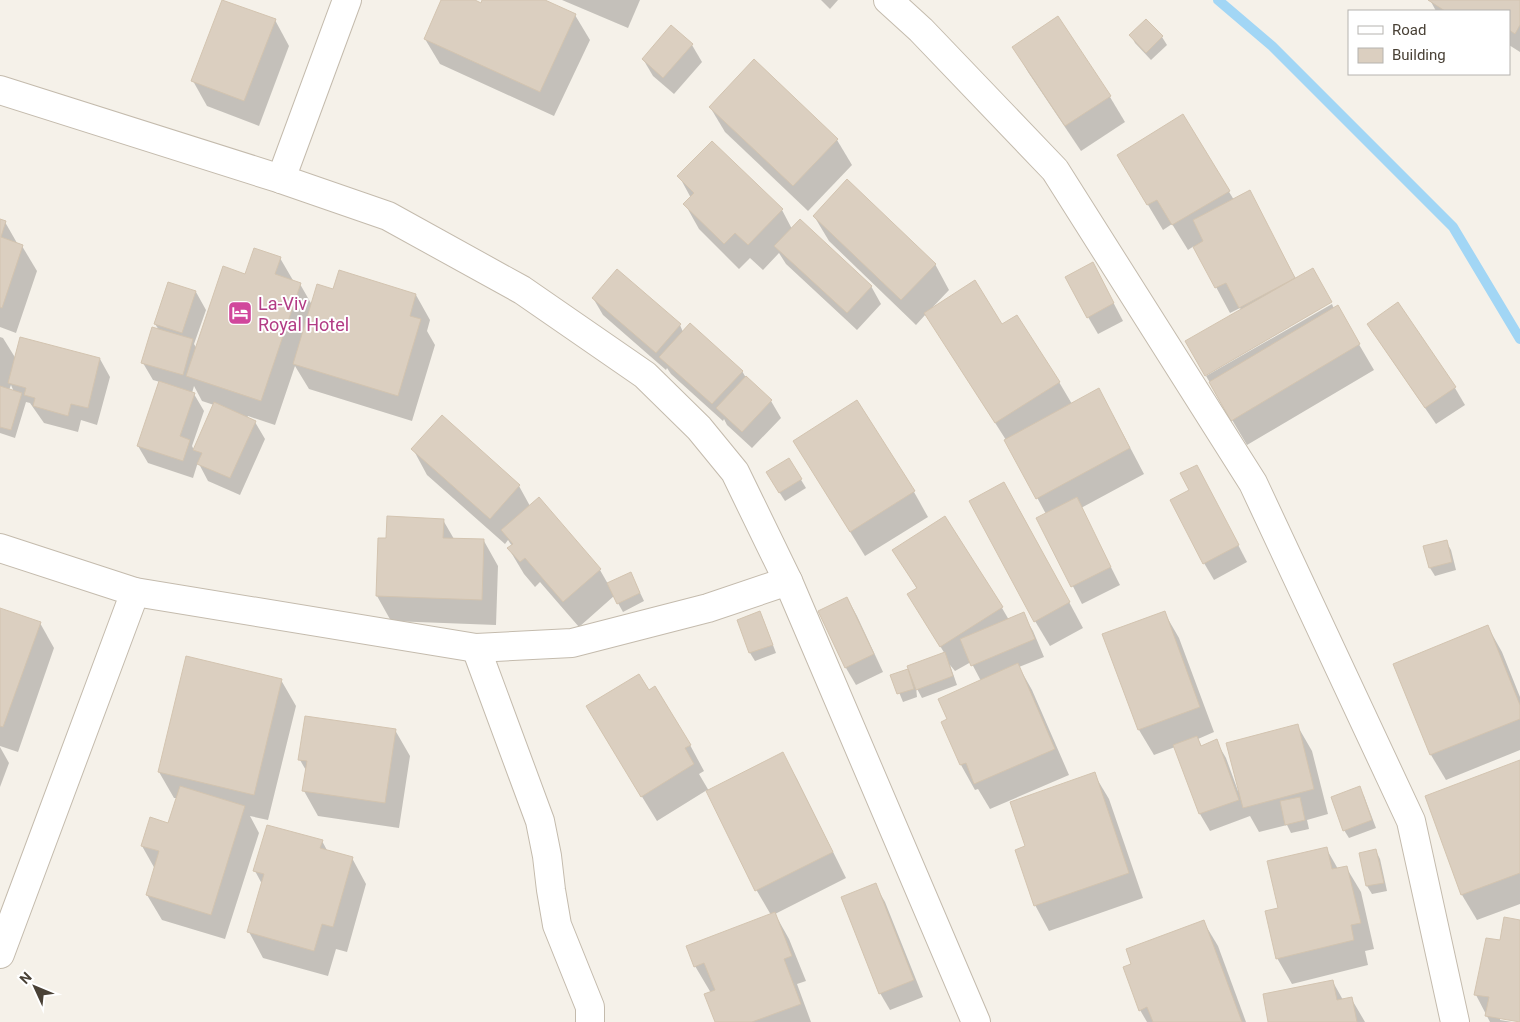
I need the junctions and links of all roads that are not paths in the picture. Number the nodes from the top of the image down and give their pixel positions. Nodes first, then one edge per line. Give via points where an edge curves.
1 (347, 0) edge
2 (888, 0) edge
3 (0, 90) edge
4 (281, 178) junction
5 (0, 548) edge
6 (788, 581) junction
7 (135, 592) junction
8 (476, 648) junction
9 (0, 954) edge
10 (590, 1022) edge
11 (976, 1022) edge
12 (1456, 1022) edge

1 - 4 street
2 - 12 street via 921,30 1055,170 1254,483 1411,821
3 - 4 street
4 - 6 street via 388,216 522,290 645,375 699,428 735,472
5 - 7 street
6 - 8 street via 708,608 572,643
6 - 11 street
7 - 8 street
7 - 9 street
8 - 10 street via 540,821 558,926 590,1006

